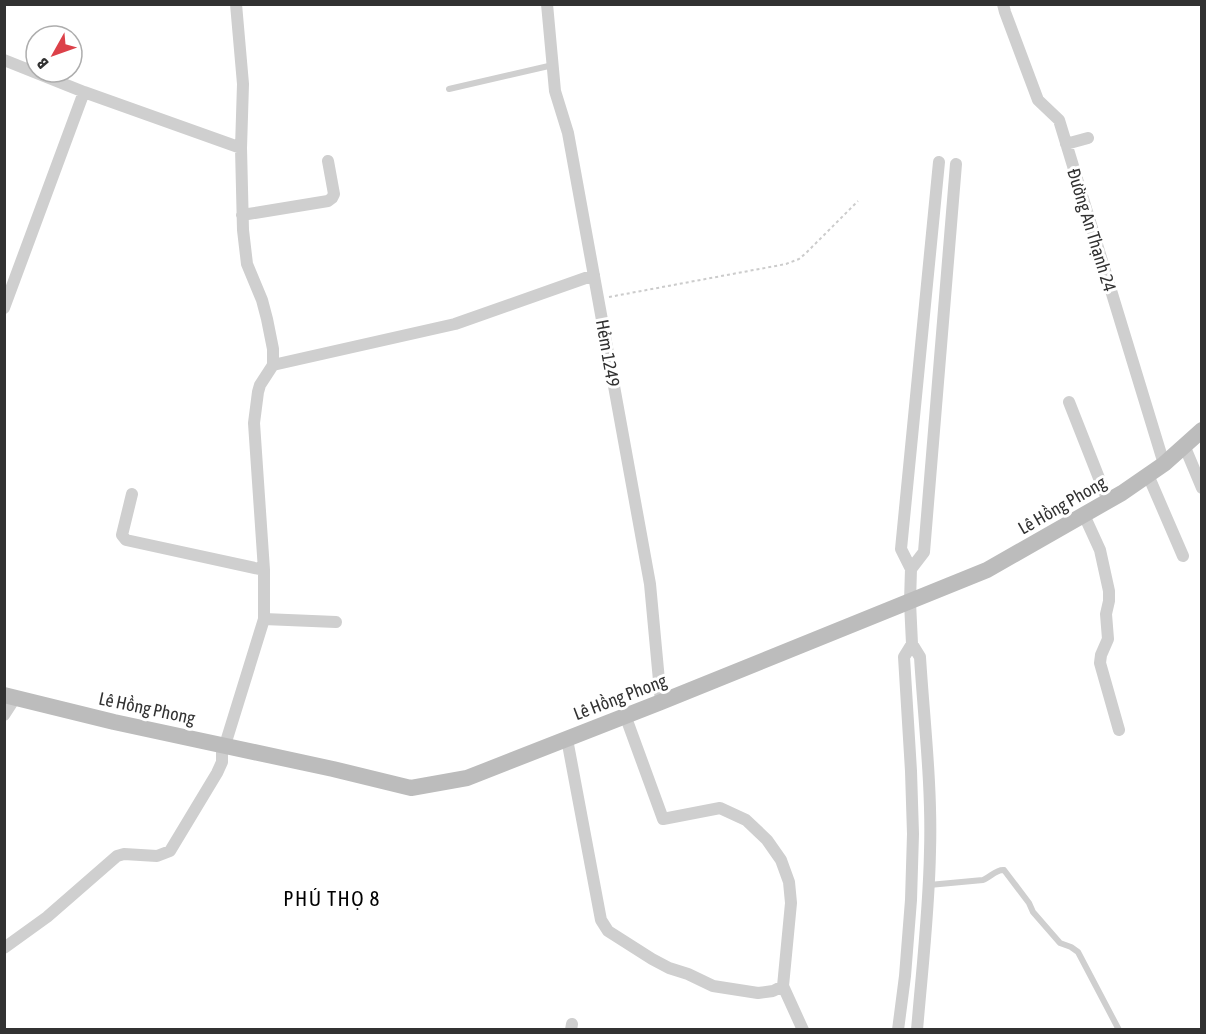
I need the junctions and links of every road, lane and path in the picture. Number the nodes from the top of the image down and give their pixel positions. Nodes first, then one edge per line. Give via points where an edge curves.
1 (236, 4) edge
2 (547, 4) edge
3 (1004, 4) edge
4 (4, 60) edge
5 (553, 65) junction
6 (449, 89) dead end
7 (84, 92) junction
8 (1088, 138) dead end
9 (1066, 144) junction
10 (241, 148) junction
11 (328, 161) dead end
12 (939, 162) dead end
13 (956, 164) dead end
14 (858, 201) dead end
15 (242, 215) junction
16 (594, 275) junction
17 (598, 299) junction
18 (4, 308) edge
19 (921, 342) junction
20 (941, 342) junction
21 (273, 365) junction
22 (1069, 402) dead end
23 (1202, 429) edge
24 (1184, 445) junction
25 (1164, 464) junction
26 (1148, 475) junction
27 (1202, 489) edge
28 (132, 494) dead end
29 (1108, 501) junction
30 (1084, 515) junction
31 (1183, 556) dead end
32 (911, 569) junction
33 (264, 570) junction
34 (910, 602) junction
35 (264, 619) junction
36 (336, 622) dead end
37 (912, 644) junction
38 (10, 697) edge
39 (661, 702) junction
40 (4, 715) edge
41 (625, 716) junction
42 (1119, 730) dead end
43 (567, 739) junction
44 (225, 745) junction
45 (929, 885) junction
46 (911, 886) junction
47 (4, 948) edge
48 (783, 986) junction
49 (803, 1029) edge
50 (898, 1029) edge
51 (917, 1029) edge
52 (1119, 1029) edge

1 - 10 street via 243,84
2 - 5 street, Hẻm 1249
3 - 9 street, Đường An Thạnh 24 via 1038,100 1059,120
4 - 7 street
5 - 6 lane
5 - 16 street, Hẻm 1249 via 555,91 568,133
7 - 10 street
7 - 18 street
8 - 9 street
9 - 25 street, Đường An Thạnh 24
10 - 15 street
11 - 15 street via 334,194 328,201
12 - 19 street
13 - 20 street
14 - 17 path via 806,253 786,264
15 - 21 street via 247,264 267,319
16 - 17 street, Hẻm 1249
16 - 21 street via 455,324
17 - 39 street, Hẻm 1249 via 650,584
19 - 20 street
19 - 32 street via 901,549
20 - 32 street via 924,552
21 - 33 street via 258,392 254,423
22 - 29 street
23 - 24 street, Lê Hồng Phong
24 - 25 street, Lê Hồng Phong
24 - 27 street
25 - 26 street, Lê Hồng Phong
26 - 29 street, Lê Hồng Phong
26 - 31 street
28 - 33 street via 122,535 126,540
29 - 30 street, Lê Hồng Phong
30 - 34 street, Lê Hồng Phong via 987,570
30 - 42 street via 1100,549 1109,591 1108,639 1100,663
32 - 34 street
33 - 35 street
34 - 37 street
34 - 39 street, Lê Hồng Phong
35 - 36 street
35 - 44 street
37 - 45 street via 920,657
37 - 46 street via 904,657 913,834
38 - 40 street
38 - 44 street, Lê Hồng Phong
39 - 41 street, Lê Hồng Phong
41 - 43 street, Lê Hồng Phong
41 - 48 street via 663,819 720,808 746,820 781,860 791,903
43 - 44 street, Lê Hồng Phong via 467,778 411,788
43 - 48 street via 601,920 608,931 669,968 713,986 758,993
44 - 47 street via 217,773 170,851 157,856 117,856 47,917
45 - 46 street
45 - 51 street
45 - 52 lane via 983,880 1004,870 1060,944 1078,952
46 - 50 street
48 - 49 street

